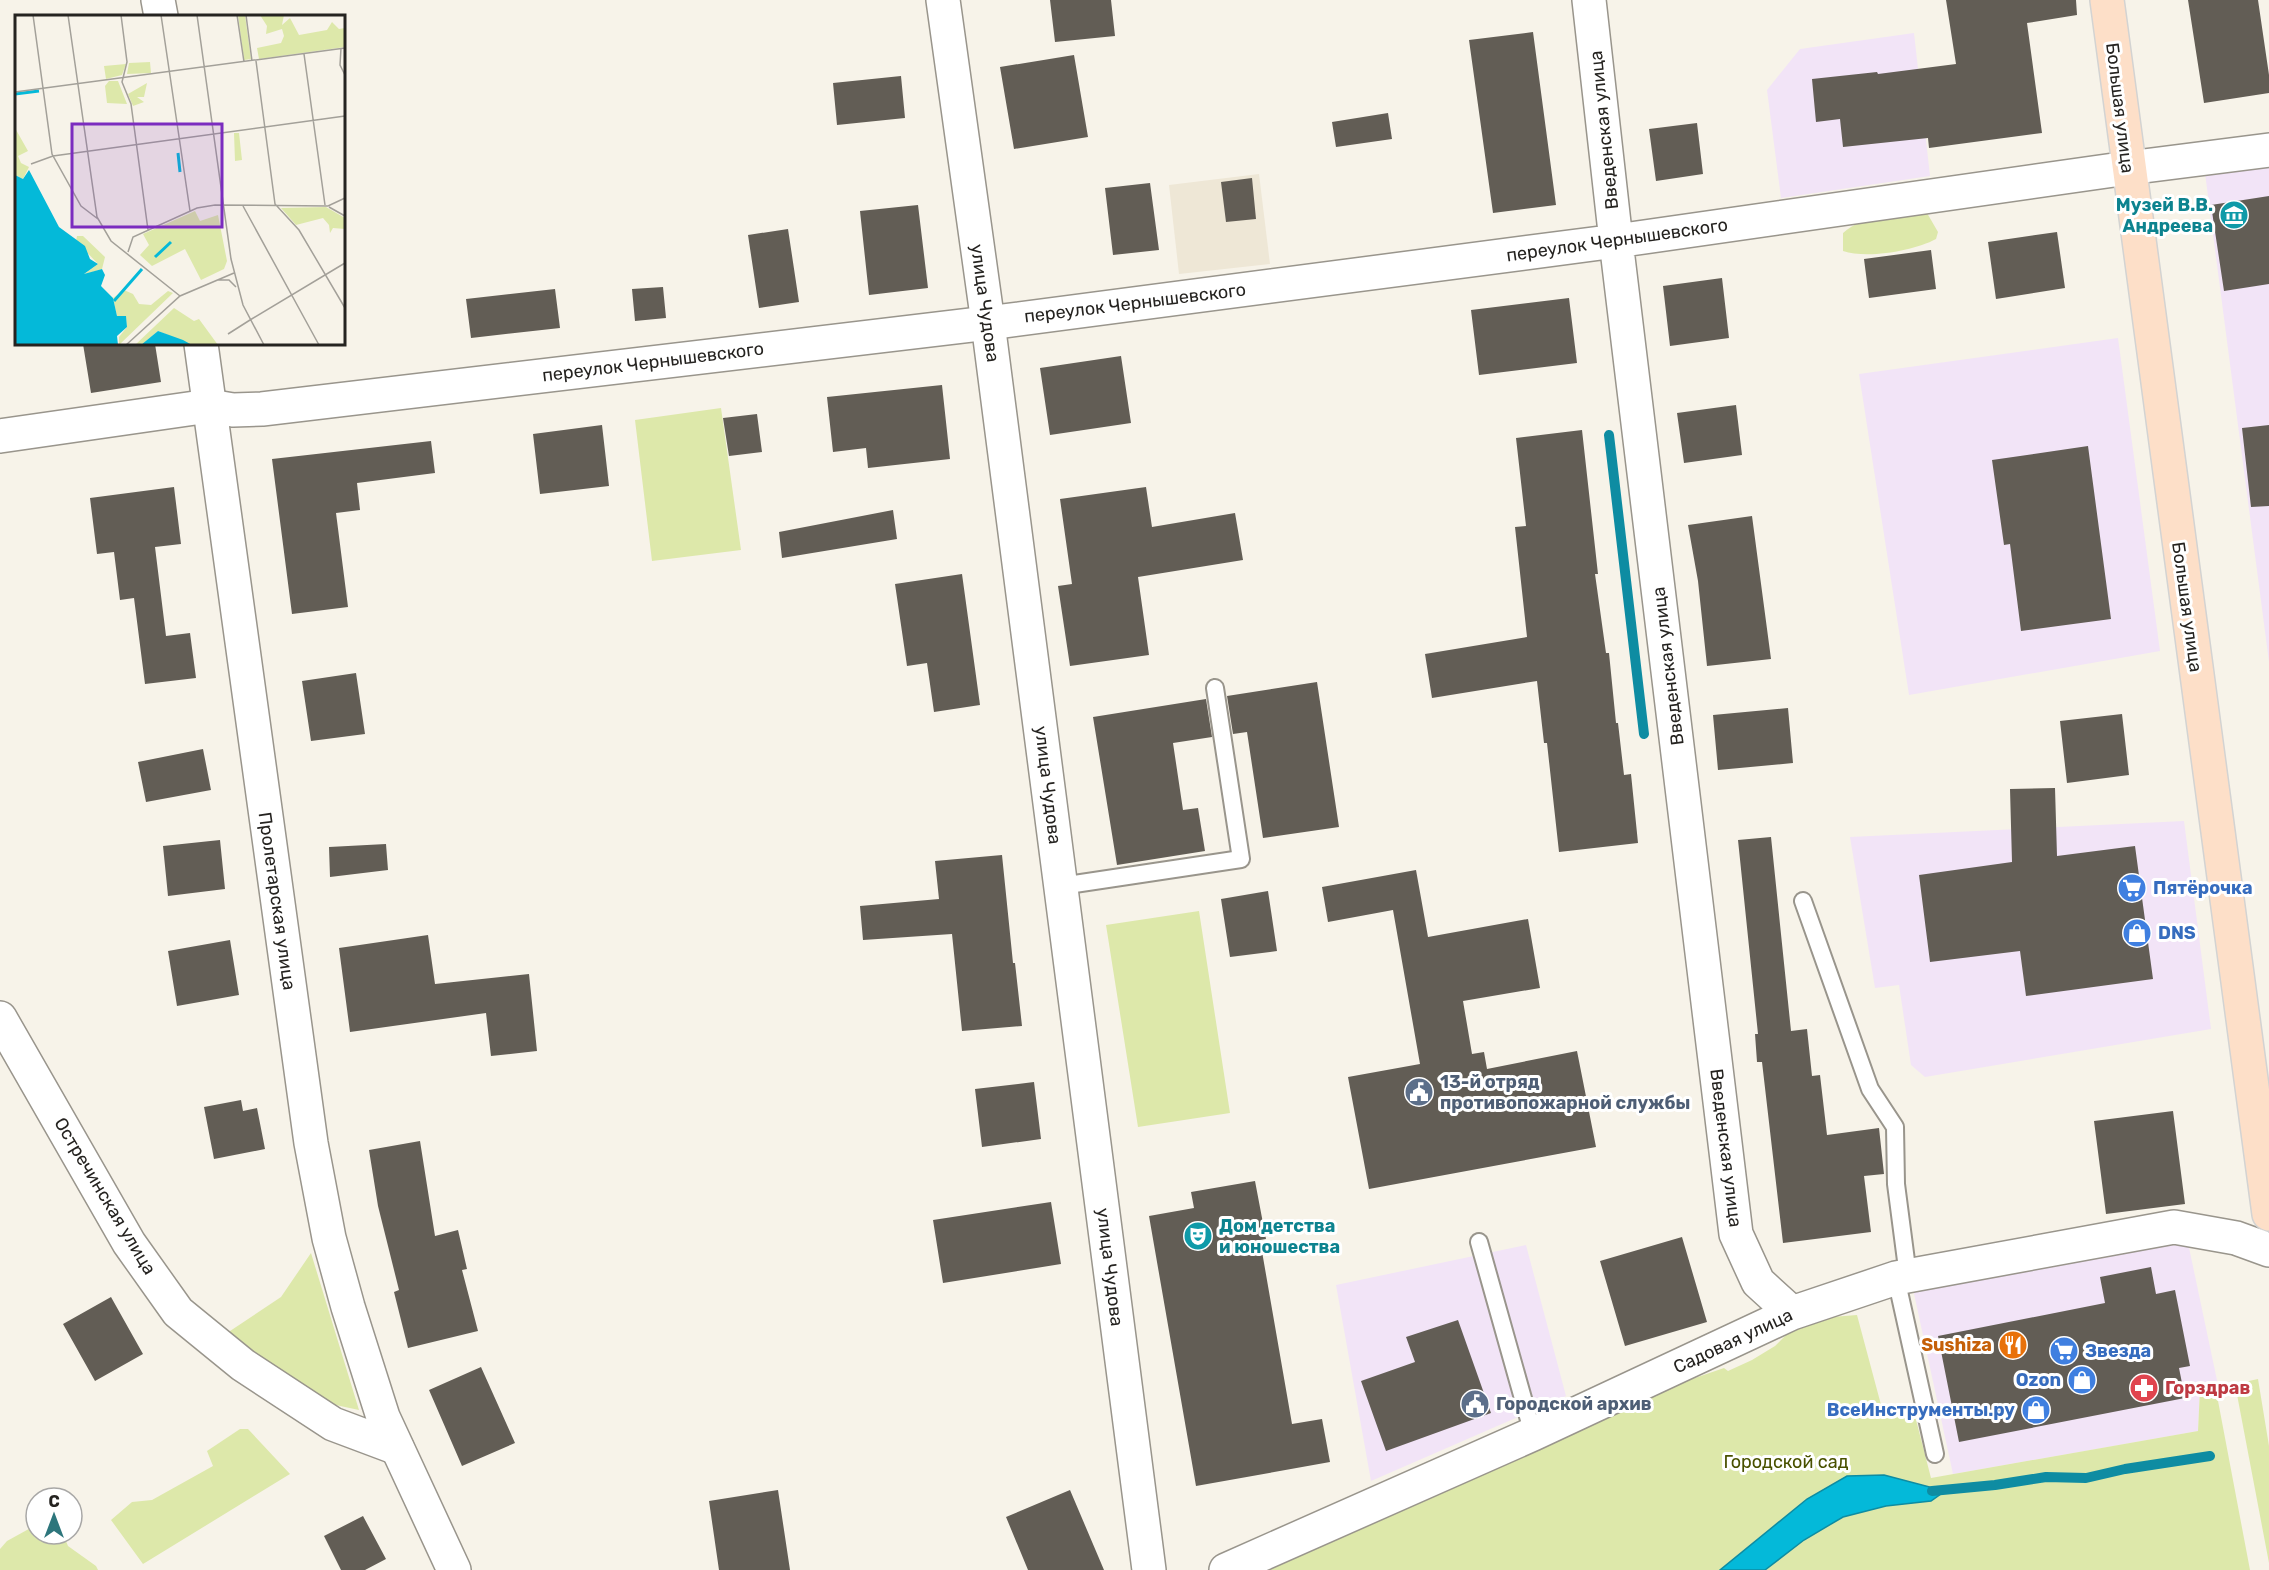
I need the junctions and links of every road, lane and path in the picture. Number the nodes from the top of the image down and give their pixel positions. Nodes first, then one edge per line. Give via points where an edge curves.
1 (158, 0) edge
2 (943, 0) edge
3 (1589, 0) edge
4 (2107, 0) edge
5 (160, 15) edge
6 (2269, 150) edge
7 (2128, 168) junction
8 (1616, 241) junction
9 (988, 323) junction
10 (201, 345) edge
11 (209, 406) junction
12 (0, 436) edge
13 (1215, 688) dead end
14 (1061, 886) junction
15 (1803, 901) dead end
16 (0, 1018) edge
17 (2269, 1214) edge
18 (1479, 1242) dead end
19 (2269, 1250) edge
20 (1902, 1277) junction
21 (1792, 1313) junction
22 (1533, 1434) junction
23 (397, 1448) junction
24 (1935, 1454) dead end
25 (454, 1570) edge
26 (1149, 1570) edge
27 (1226, 1570) edge

1 - 5 street
2 - 9 street, улица Чудова
3 - 8 street, Введенская улица
4 - 7 main road, Большая улица
6 - 7 street, переулок Чернышевского
7 - 8 street, переулок Чернышевского
7 - 17 main road, Большая улица
8 - 9 street, переулок Чернышевского
8 - 21 street, Введенская улица via 1736,1234 1758,1282
9 - 11 street, переулок Чернышевского via 262,409
9 - 14 street, улица Чудова
10 - 11 street, Пролетарская улица
11 - 12 street, переулок Чернышевского
11 - 23 street, Пролетарская улица via 310,1143 348,1307
13 - 14 lane via 1241,858
14 - 26 street, улица Чудова
15 - 20 lane via 1870,1089 1895,1127
16 - 23 street, Остречинская улица via 129,1243 178,1312 243,1365 333,1424
18 - 22 lane
19 - 20 street, Садовая улица via 2236,1238 2174,1227
20 - 21 street, Садовая улица
20 - 24 lane
21 - 22 street, Садовая улица
22 - 27 street, Садовая улица
23 - 25 street

